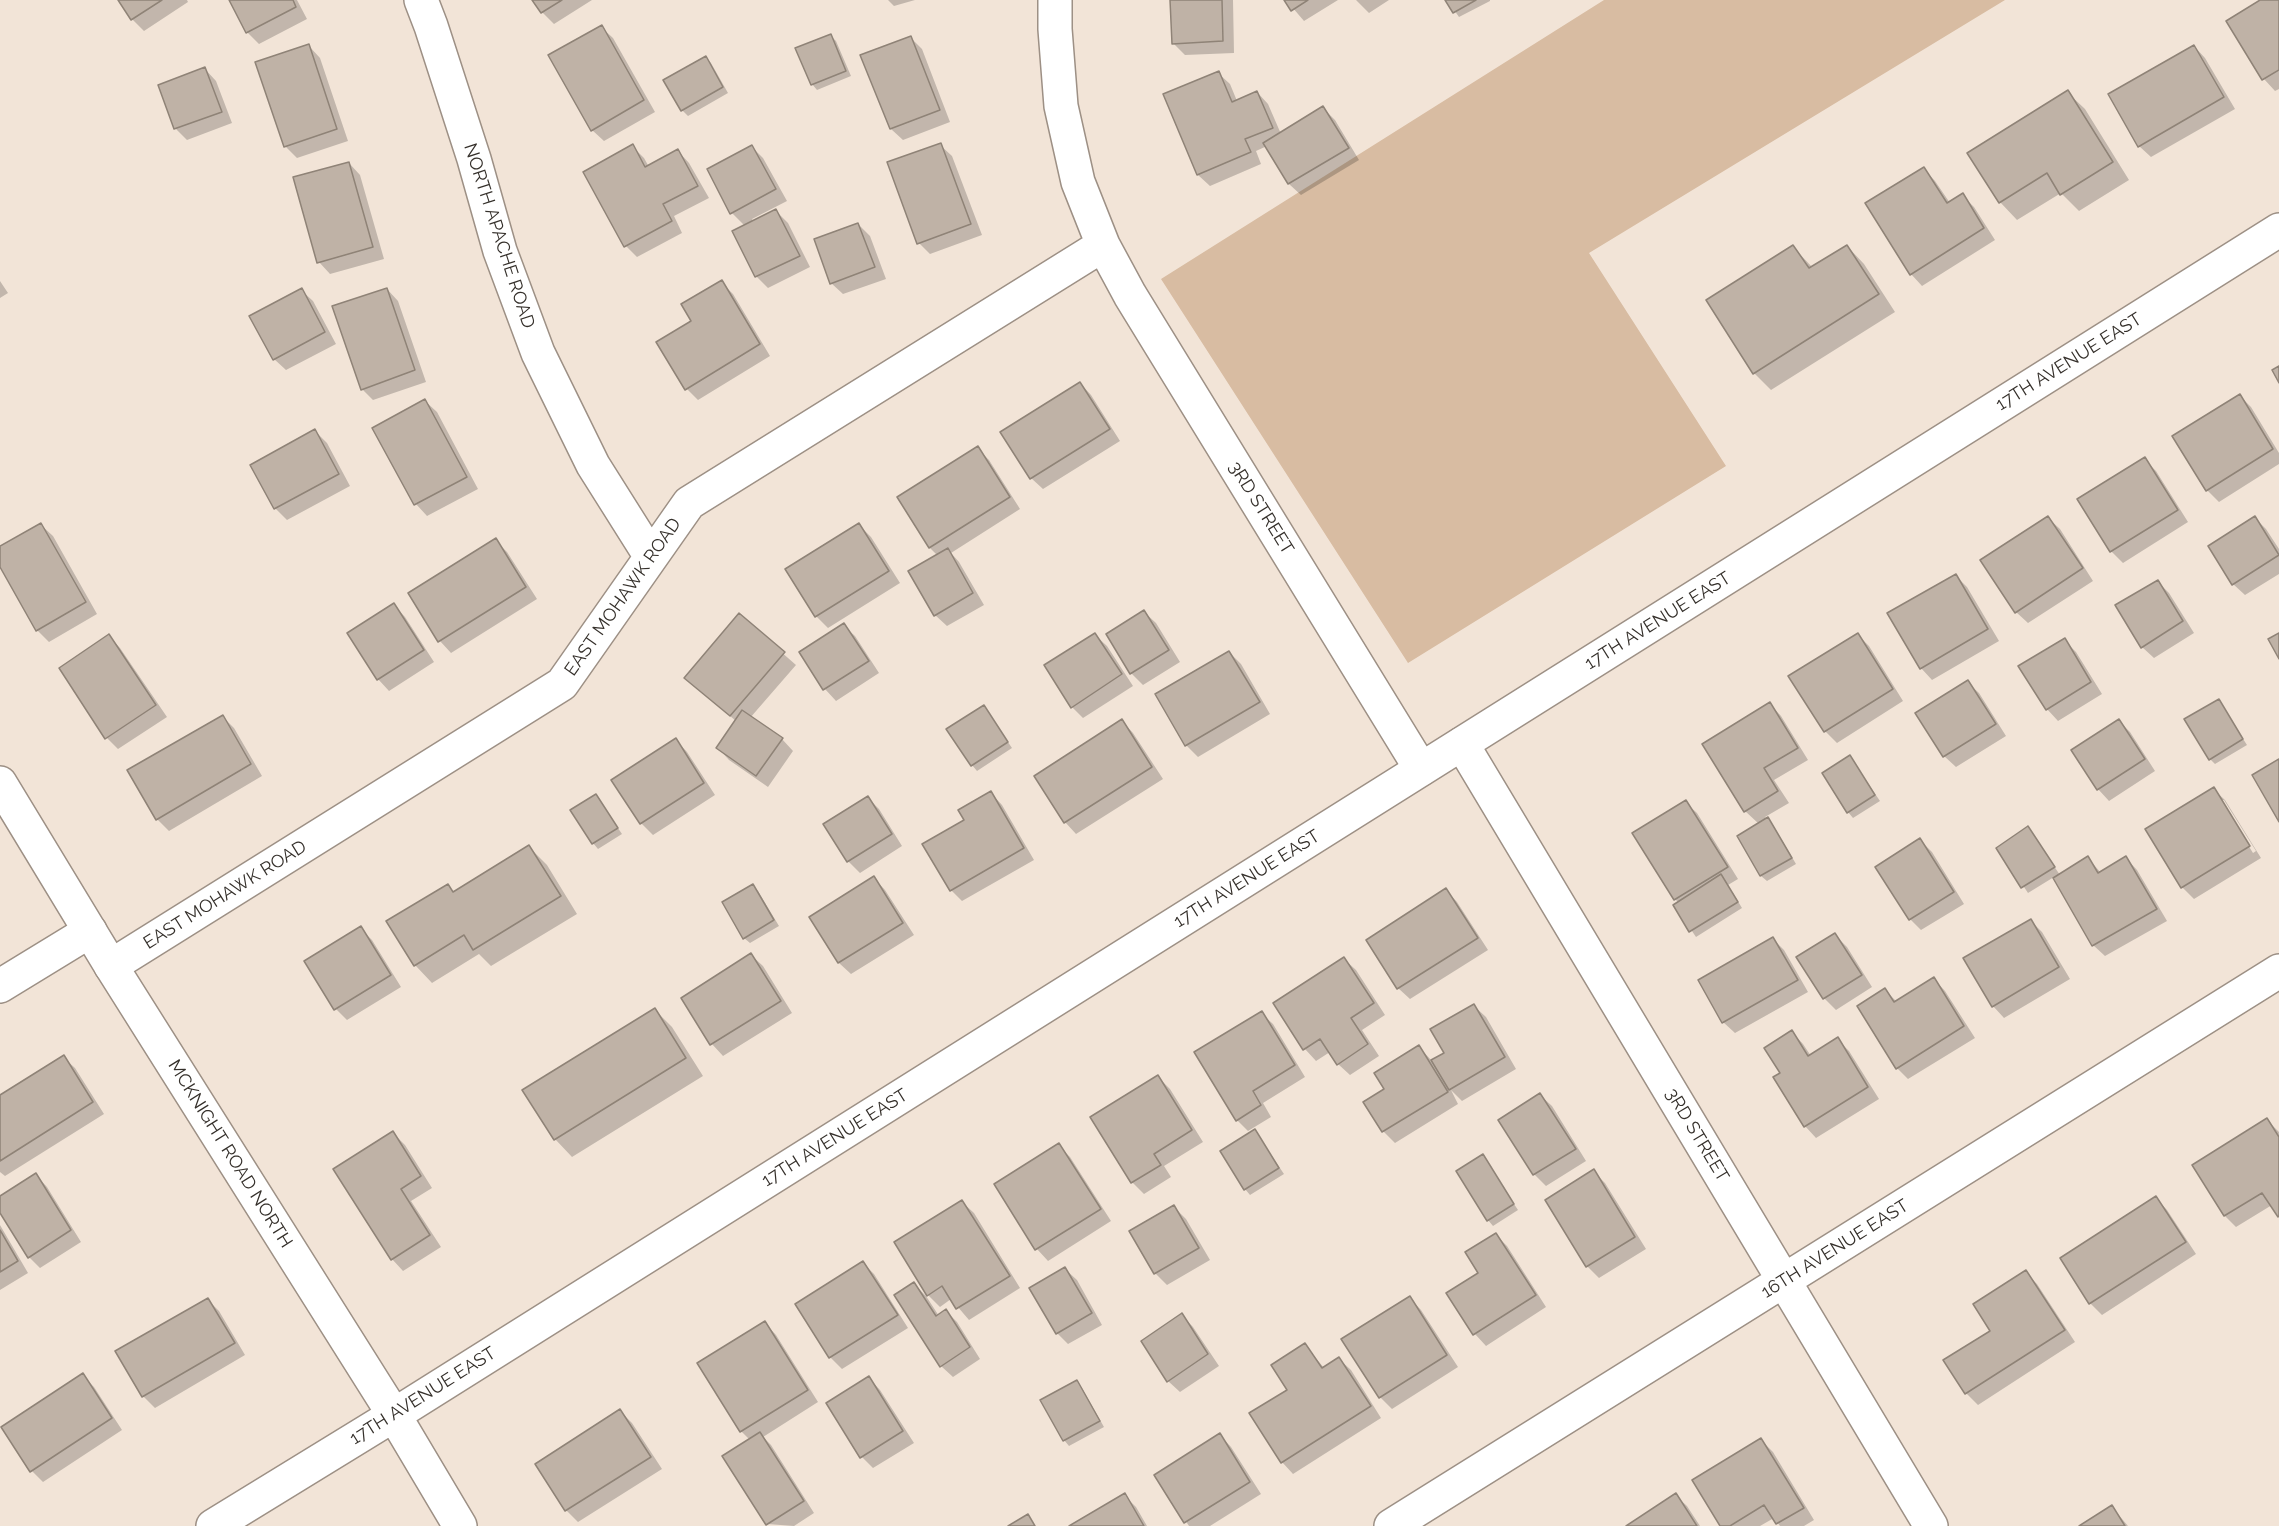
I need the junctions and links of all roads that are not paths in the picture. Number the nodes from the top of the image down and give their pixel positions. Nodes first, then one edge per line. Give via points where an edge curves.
1 (421, 0) edge
2 (1055, 0) edge
3 (2279, 230) edge
4 (1103, 245) junction
5 (651, 557) junction
6 (1462, 744) junction
7 (1421, 770) junction
8 (0, 783) edge
9 (90, 931) junction
10 (111, 966) junction
11 (2279, 971) edge
12 (0, 986) edge
13 (1785, 1280) junction
14 (394, 1415) junction
15 (213, 1526) edge
16 (460, 1526) edge
17 (1391, 1526) edge
18 (1931, 1526) edge

1 - 5 street, NORTH APACHE ROAD via 500,251 538,353 593,465
2 - 4 street, 3RD STREET via 1060,106 1078,182
3 - 6 street, 17TH AVENUE EAST
4 - 5 street, EAST MOHAWK ROAD via 689,503
4 - 7 street, 3RD STREET
5 - 10 street, EAST MOHAWK ROAD via 562,684
6 - 7 street, 17TH AVENUE EAST
6 - 13 street, 3RD STREET
7 - 14 street, 17TH AVENUE EAST
8 - 9 street, MCKNIGHT ROAD NORTH
9 - 10 street, MCKNIGHT ROAD NORTH
9 - 12 street
10 - 14 street, MCKNIGHT ROAD NORTH
11 - 13 street, 16TH AVENUE EAST
13 - 17 street, 16TH AVENUE EAST
13 - 18 street, 3RD STREET
14 - 15 street, 17TH AVENUE EAST
14 - 16 street, MCKNIGHT ROAD NORTH

